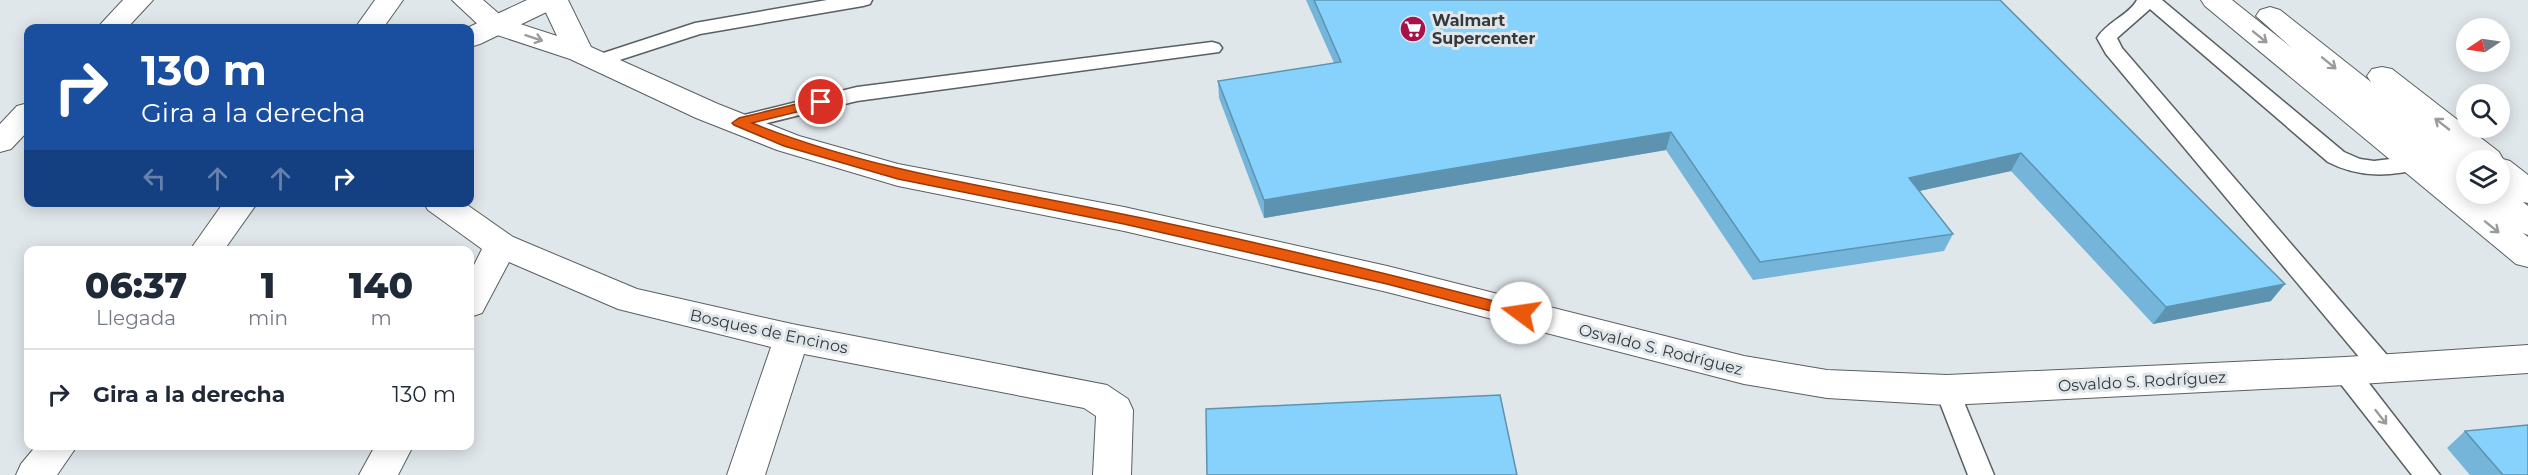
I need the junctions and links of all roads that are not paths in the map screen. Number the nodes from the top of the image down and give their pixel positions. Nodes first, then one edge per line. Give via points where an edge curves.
1 (139, 0) edge
2 (389, 0) edge
3 (466, 0) edge
4 (549, 0) edge
5 (554, 0) edge
6 (863, 0) edge
7 (2149, 0) edge
8 (2215, 0) edge
9 (2250, 0) edge
10 (2286, 0) edge
11 (115, 24) edge
12 (372, 24) edge
13 (495, 25) junction
14 (474, 36) edge
15 (1212, 48) dead end
16 (589, 57) junction
17 (24, 117) edge
18 (739, 123) junction
19 (0, 142) edge
20 (2475, 150) edge
21 (2415, 163) junction
22 (2456, 165) edge
23 (2510, 178) edge
24 (2528, 192) edge
25 (2504, 204) edge
26 (238, 207) edge
27 (446, 207) edge
28 (2528, 223) edge
29 (501, 244) junction
30 (209, 246) edge
31 (2528, 255) edge
32 (474, 296) edge
33 (792, 338) junction
34 (2528, 359) edge
35 (2384, 369) junction
36 (2345, 371) junction
37 (1947, 390) junction
38 (55, 450) edge
39 (392, 450) edge
40 (35, 475) edge
41 (378, 475) edge
42 (746, 475) edge
43 (1112, 475) edge
44 (1981, 475) edge
45 (2427, 475) edge

1 - 11 street
2 - 12 street
3 - 13 street
4 - 13 street
5 - 16 street
6 - 16 lane via 736,20
7 - 21 lane via 2336,157 2355,168
7 - 35 lane via 2144,8 2111,29 2107,38 2113,50
8 -> 21 street
9 -> 22 street
20 -> 10 street
13 - 14 street
13 -> 16 street, Osvaldo S. Rodríguez
15 - 18 lane via 857,94
16 - 18 street, Osvaldo S. Rodríguez
17 - 19 street
18 - 37 street, Osvaldo S. Rodríguez via 898,175 1124,219 1375,276 1744,370 1827,384
21 -> 31 street
23 - 24 street
25 - 28 street
26 - 30 street
27 - 29 street, Bosques de Encinos
29 - 32 street
29 - 33 street, Bosques de Encinos via 630,300
33 - 42 street
33 - 43 street, Bosques de Encinos via 1094,395 1115,410
34 - 35 street, Osvaldo S. Rodríguez
35 - 36 street, Osvaldo S. Rodríguez
36 - 37 street, Osvaldo S. Rodríguez
36 -> 45 lane
37 - 44 lane
38 - 40 street
39 - 41 street

